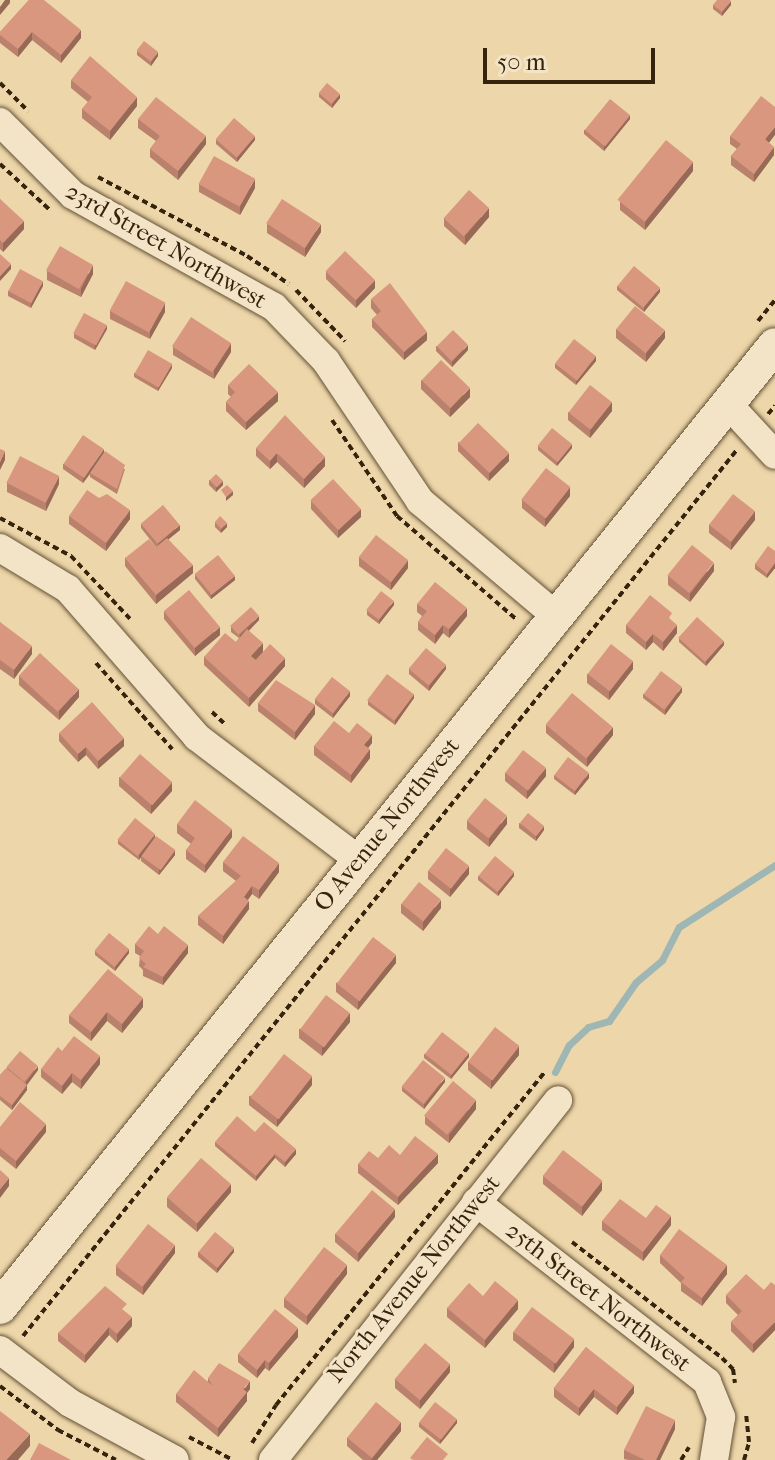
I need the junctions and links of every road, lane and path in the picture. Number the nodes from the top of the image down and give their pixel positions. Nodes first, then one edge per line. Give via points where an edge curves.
1 (0, 122) edge
2 (0, 164) edge
3 (56, 215) dead end
4 (775, 345) edge
5 (728, 404) junction
6 (328, 412) dead end
7 (745, 442) dead end
8 (775, 455) edge
9 (0, 518) edge
10 (0, 548) edge
11 (539, 620) junction
12 (134, 624) dead end
13 (210, 710) dead end
14 (231, 729) dead end
15 (359, 860) junction
16 (545, 1072) dead end
17 (558, 1100) dead end
18 (476, 1202) junction
19 (0, 1307) edge
20 (8, 1347) edge
21 (694, 1439) dead end
22 (260, 1456) edge
23 (175, 1460) edge
24 (681, 1460) edge
25 (714, 1460) edge

1 - 11 street, 23rd Street Northwest via 73,195 241,284 274,307 326,361 420,501
2 - 3 path
4 - 5 street, O Avenue Northwest
5 - 8 street
5 - 11 street, O Avenue Northwest
6 - 11 path via 371,483 409,529
7 - 20 path
9 - 12 path via 80,563
10 - 15 street via 68,589 197,737
11 - 15 street, O Avenue Northwest
13 - 14 path
15 - 19 street, O Avenue Northwest
16 - 22 path via 276,1405
17 - 18 street, North Avenue Northwest
18 - 22 street, North Avenue Northwest
18 - 25 street, 25th Street Northwest via 694,1370 715,1396 721,1440
20 - 23 street via 70,1403
21 - 24 path

